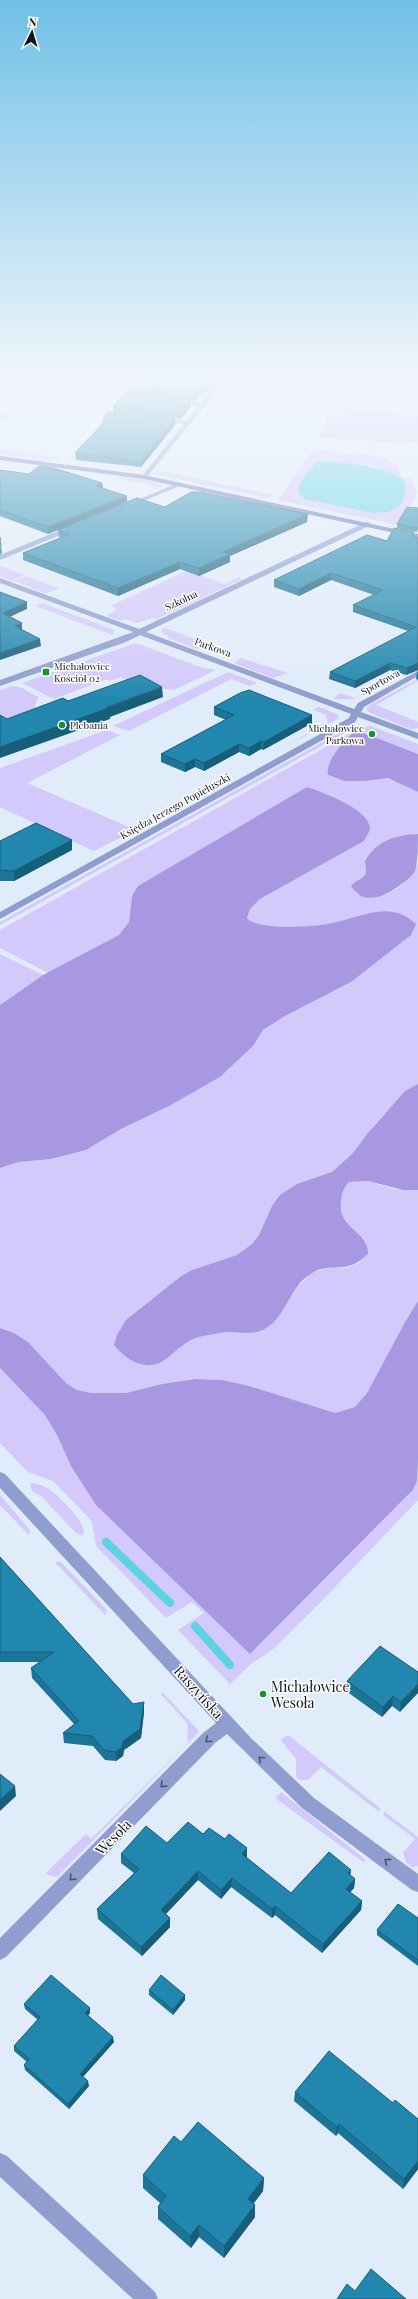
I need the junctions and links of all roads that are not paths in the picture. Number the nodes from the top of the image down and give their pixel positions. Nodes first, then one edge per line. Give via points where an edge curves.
1 (175, 486) edge
2 (191, 486) edge
3 (120, 509) edge
4 (83, 524) edge
5 (366, 524) junction
6 (418, 536) edge
7 (0, 558) edge
8 (0, 580) edge
9 (139, 632) junction
10 (418, 673) edge
11 (0, 683) edge
12 (356, 712) junction
13 (418, 736) edge
14 (0, 916) edge
15 (0, 1478) edge
16 (227, 1724) junction
17 (418, 1884) edge
18 (0, 1951) edge
19 (0, 2163) edge
20 (148, 2299) edge

1 - 3 street
2 - 5 street
4 - 7 street
5 - 6 street
5 - 9 street, Szkolna
8 - 9 street, Parkowa
9 - 11 street, Szkolna via 105,647
9 - 12 street, Parkowa
10 - 12 street, Sportowa via 361,705
12 - 13 street, Parkowa
12 - 14 street, Księdza Jerzego Popiełuszki via 354,719 344,725
15 - 16 street, Raszyńska
17 -> 16 street, Raszyńska via 308,1803
16 -> 18 street, Wesoła via 209,1738
19 - 20 street

